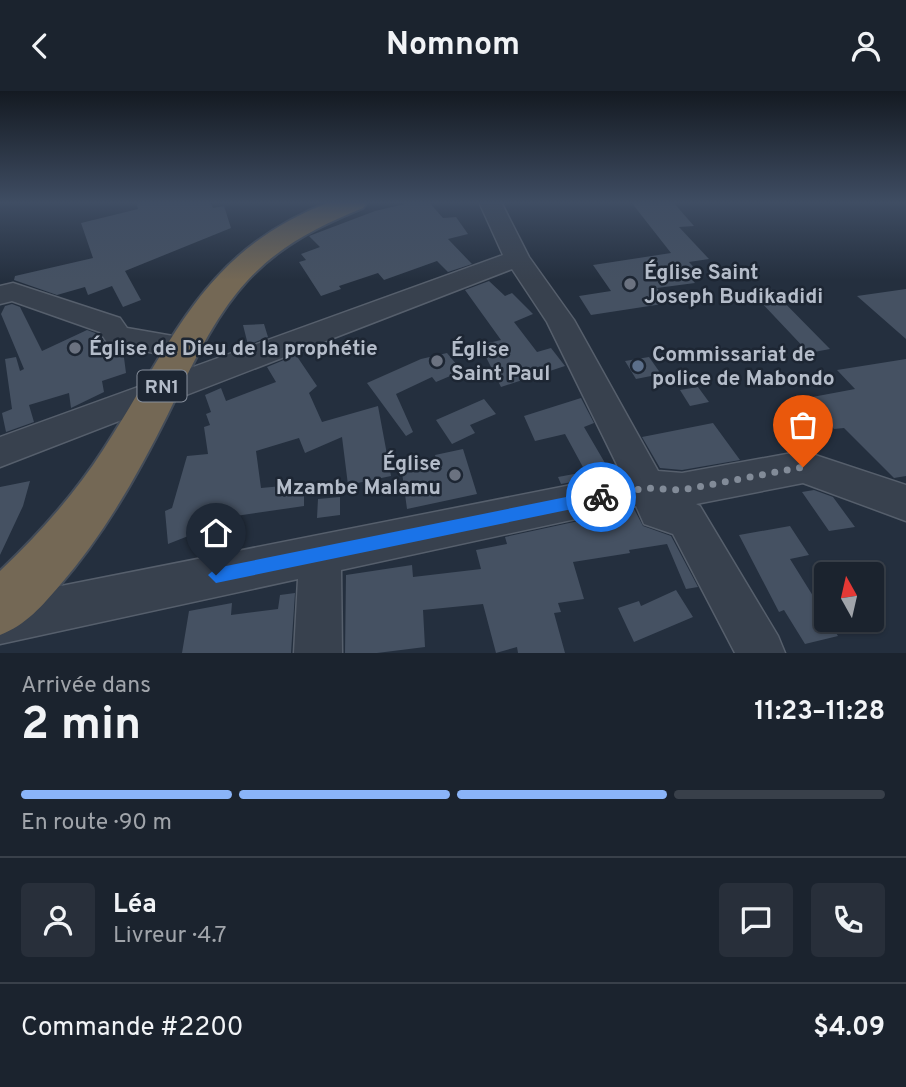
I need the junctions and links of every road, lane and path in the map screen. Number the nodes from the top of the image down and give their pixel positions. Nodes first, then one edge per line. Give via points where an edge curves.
1 (288, 228) edge
2 (503, 228) edge
3 (517, 258) junction
4 (0, 295) edge
5 (185, 348) junction
6 (158, 393) junction
7 (0, 452) edge
8 (646, 488) junction
9 (906, 503) edge
10 (320, 554) junction
11 (0, 608) edge
12 (0, 621) edge
13 (318, 653) edge
14 (761, 653) edge

1 - 5 highway, RN1 via 251,255 221,287
2 - 3 street
3 - 6 street
3 - 8 street via 560,320
4 - 5 street via 13,292 110,325 118,337
5 - 6 highway, RN1
6 - 7 street
6 - 11 highway, RN1 via 119,465 80,520 28,583
8 - 9 street via 682,490 803,467
8 - 10 street
8 - 14 street via 658,511 686,519
10 - 12 street
10 - 13 street

